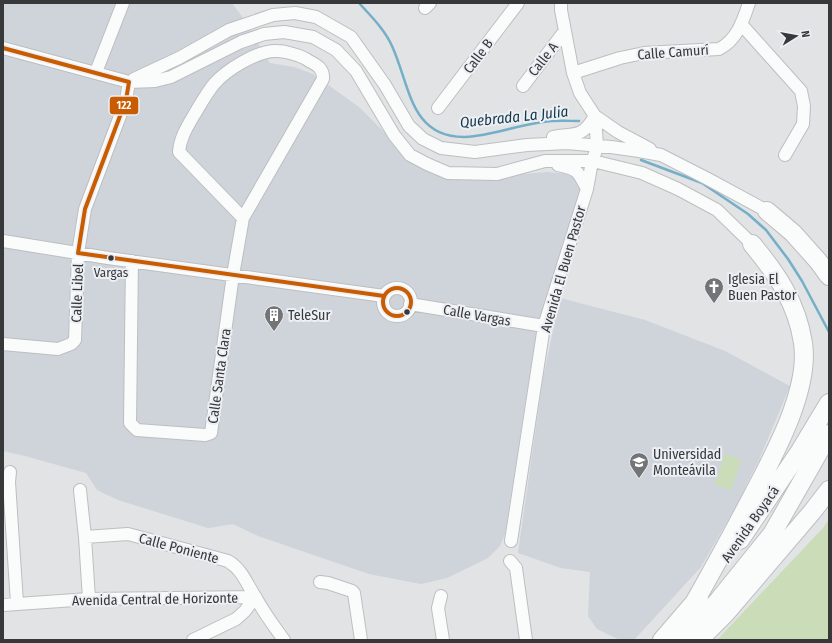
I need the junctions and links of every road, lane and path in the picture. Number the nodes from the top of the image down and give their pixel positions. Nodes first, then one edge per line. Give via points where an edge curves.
1 (124, 3) edge
2 (518, 3) edge
3 (561, 3) edge
4 (749, 3) edge
5 (742, 24) junction
6 (564, 32) junction
7 (3, 48) edge
8 (96, 72) junction
9 (573, 73) junction
10 (129, 82) junction
11 (523, 86) dead end
12 (438, 108) dead end
13 (595, 116) junction
14 (528, 144) junction
15 (597, 146) junction
16 (661, 155) junction
17 (784, 155) dead end
18 (593, 161) junction
19 (545, 162) junction
20 (587, 189) junction
21 (766, 211) joint
22 (243, 218) junction
23 (3, 241) edge
24 (752, 244) joint
25 (78, 253) junction
26 (132, 261) junction
27 (233, 275) junction
28 (829, 276) edge
29 (384, 296) junction
30 (410, 304) junction
31 (544, 326) junction
32 (3, 344) edge
33 (829, 403) edge
34 (829, 434) edge
35 (10, 472) dead end
36 (80, 490) dead end
37 (829, 490) edge
38 (85, 537) junction
39 (511, 541) dead end
40 (510, 561) dead end
41 (320, 582) dead end
42 (441, 596) dead end
43 (255, 597) junction
44 (89, 599) junction
45 (17, 603) junction
46 (3, 605) edge
47 (693, 605) junction
48 (193, 640) edge
49 (284, 640) edge
50 (361, 640) edge
51 (442, 640) edge
52 (526, 640) edge
53 (662, 640) edge
54 (682, 640) edge
55 (699, 640) edge

1 - 8 street
2 - 12 street, Calle B
3 - 6 street, Avenida El Buen Pastor
4 - 5 street, Calle Camurí
5 - 9 street, Calle Camurí via 732,40 719,49 644,53
5 - 17 street via 801,91 804,106 803,124
6 - 9 street, Avenida El Buen Pastor
6 - 11 street, Calle A
7 - 8 street
8 - 10 street
9 - 13 street, Avenida El Buen Pastor via 580,93
10 - 14 street via 229,30 273,15 295,13 316,17 351,37 385,85 409,126 423,139 441,148 475,152
10 - 19 street via 171,78 241,42 264,34 284,32 313,37 336,50 356,71 394,135 410,155 448,173 497,174
10 - 25 street, Calle Libel via 126,100 85,208
13 - 14 street via 581,133
13 - 15 street, Avenida El Buen Pastor
13 - 16 street via 618,132
14 - 15 street via 567,143
15 - 16 street
15 - 18 street, Avenida El Buen Pastor
16 - 21 street
18 - 19 street
18 - 20 street, Avenida El Buen Pastor
18 - 24 street via 642,173 678,189 717,210
19 - 20 street via 576,171
20 - 31 street, Avenida El Buen Pastor
21 - 28 highway via 793,233
22 - 22 street, Calle Santa Clara via 323,79 322,70 305,58 278,51 260,54 242,62 214,84 185,130 179,145 179,152
22 - 27 street, Calle Santa Clara
23 - 25 street
24 - 47 highway via 783,285 794,311 803,343 803,366 799,388 774,454
25 - 26 street
25 - 32 street, Calle Libel via 76,333 71,344 58,349
26 - 27 street
26 - 27 street, Calle Santa Clara via 130,423 137,430 205,435 211,433
27 - 29 street
29 - 30 street via 394,288 402,289 408,295
29 - 30 street via 383,305 392,314 404,313
30 - 31 street, Calle Vargas
31 - 39 street, Avenida El Buen Pastor
33 - 47 highway, Avenida Boyacá via 754,520
34 - 54 highway, Avenida Boyacá via 772,534 718,601
35 - 45 street
36 - 38 street
37 - 55 highway via 735,602
38 - 43 street, Calle Poniente via 128,534 228,561 241,573
38 - 44 street
40 - 52 street via 516,568
41 - 50 street via 354,593
42 - 51 street via 438,608
43 - 44 street, Avenida Central de Horizonte
43 - 48 street via 236,619
43 - 49 street, Avenida Central de Horizonte
44 - 45 street, Avenida Central de Horizonte
45 - 46 street, Avenida Central de Horizonte
47 - 53 highway, Avenida Boyacá

